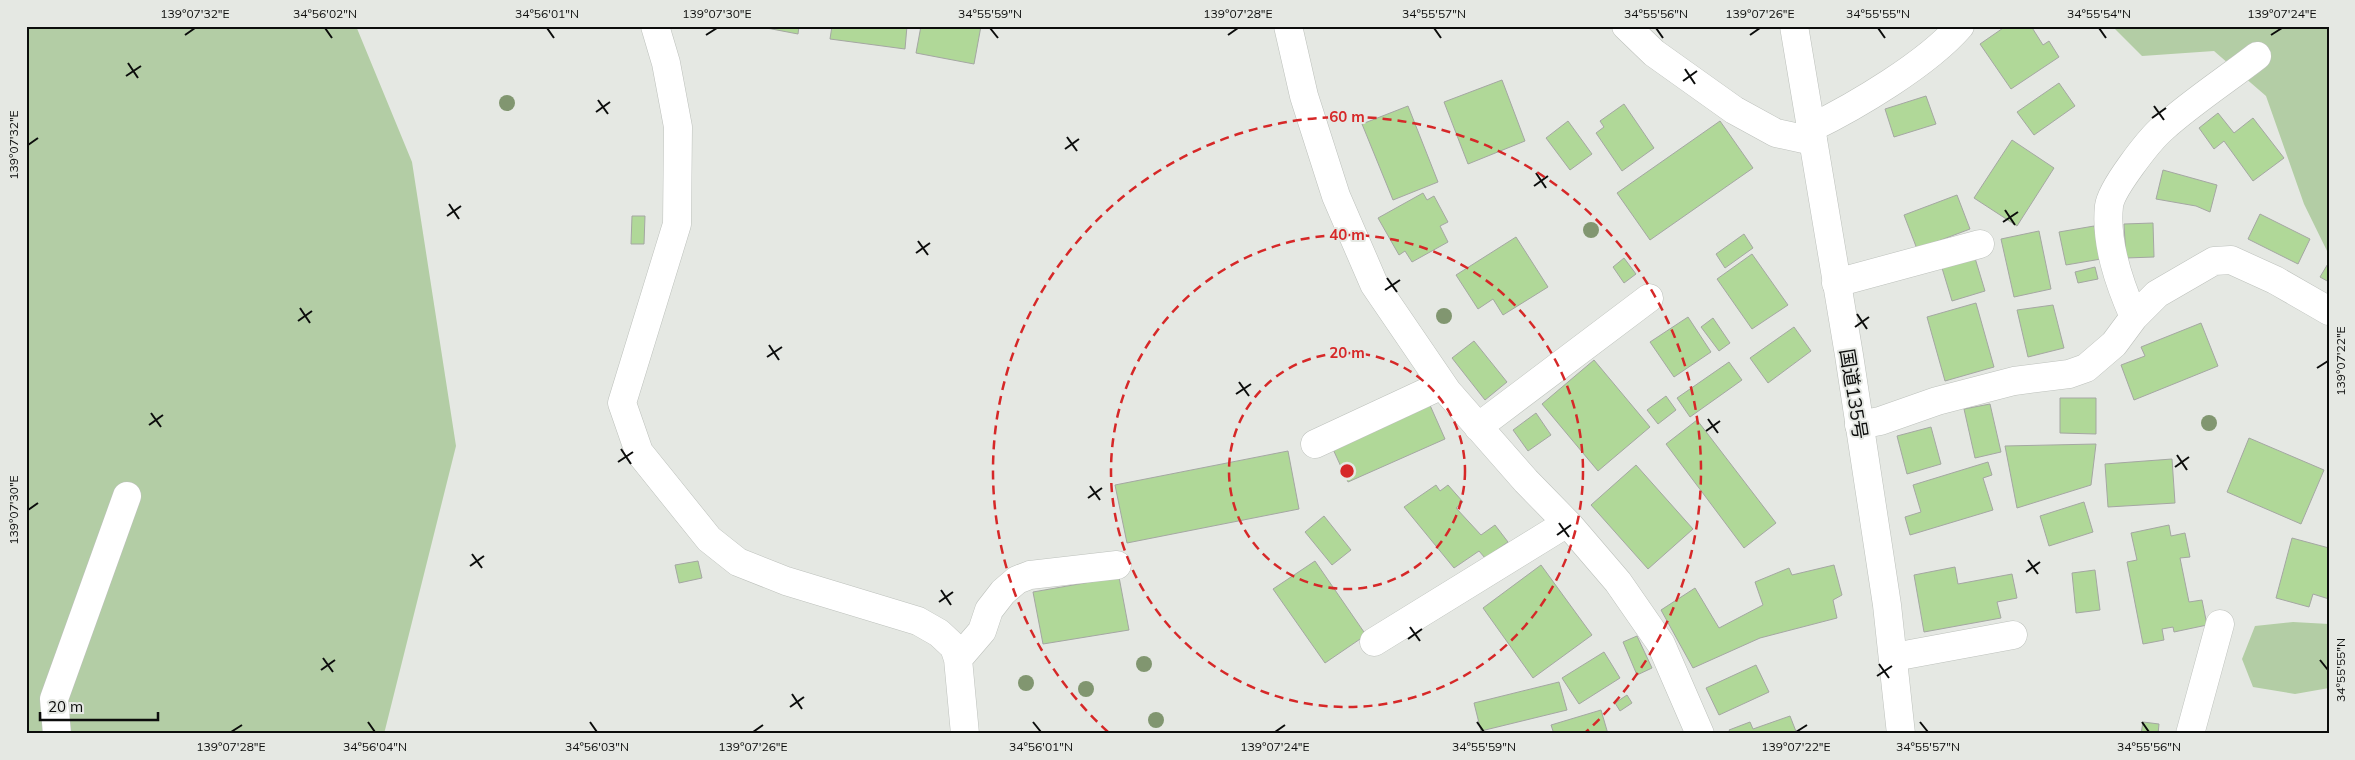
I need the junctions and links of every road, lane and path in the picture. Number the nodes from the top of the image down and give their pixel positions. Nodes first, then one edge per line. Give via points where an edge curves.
1 (655, 26) edge
2 (1288, 26) edge
3 (1626, 26) edge
4 (1794, 26) edge
5 (1960, 26) edge
6 (2258, 56) dead end
7 (1812, 134) junction
8 (2102, 178) dead end
9 (2109, 204) junction
10 (1980, 244) dead end
11 (1836, 283) junction
12 (1649, 298) dead end
13 (2329, 311) edge
14 (2134, 317) junction
15 (1442, 385) junction
16 (1859, 425) junction
17 (1478, 427) junction
18 (1315, 444) dead end
19 (127, 496) dead end
20 (1567, 523) junction
21 (1117, 565) dead end
22 (2220, 624) dead end
23 (2013, 635) dead end
24 (1374, 642) dead end
25 (1894, 657) junction
26 (958, 659) junction
27 (57, 734) edge
28 (965, 734) edge
29 (1700, 734) edge
30 (1901, 734) edge
31 (2190, 734) edge

1 - 26 main road via 666,63 678,127 678,206 677,224 622,403 639,452 709,539 738,562 786,581 918,621 939,633 954,647
2 - 15 main road via 1304,96 1336,196 1374,284
3 - 7 main road via 1654,54 1734,110 1776,133
4 - 7 main road, 国道135号
5 - 7 main road via 1935,50
6 - 9 main road via 2162,129 2120,181
7 - 11 main road, 国道135号
8 - 9 main road
9 - 14 main road via 2110,238 2121,288
10 - 11 main road
11 - 16 main road, 国道135号
12 - 17 main road
13 - 14 main road via 2275,280 2231,260 2214,261 2193,271 2157,294
14 - 16 main road via 2114,344 2086,368 2069,374 2014,381
15 - 17 main road
15 - 18 main road
16 - 25 main road, 国道135号
17 - 20 main road
19 - 27 main road via 54,699
20 - 24 main road
20 - 29 main road via 1618,582 1661,644
21 - 26 main road via 1030,575 1017,580 989,610 982,631
22 - 31 main road
23 - 25 main road
25 - 30 main road, 国道135号
26 - 28 main road

